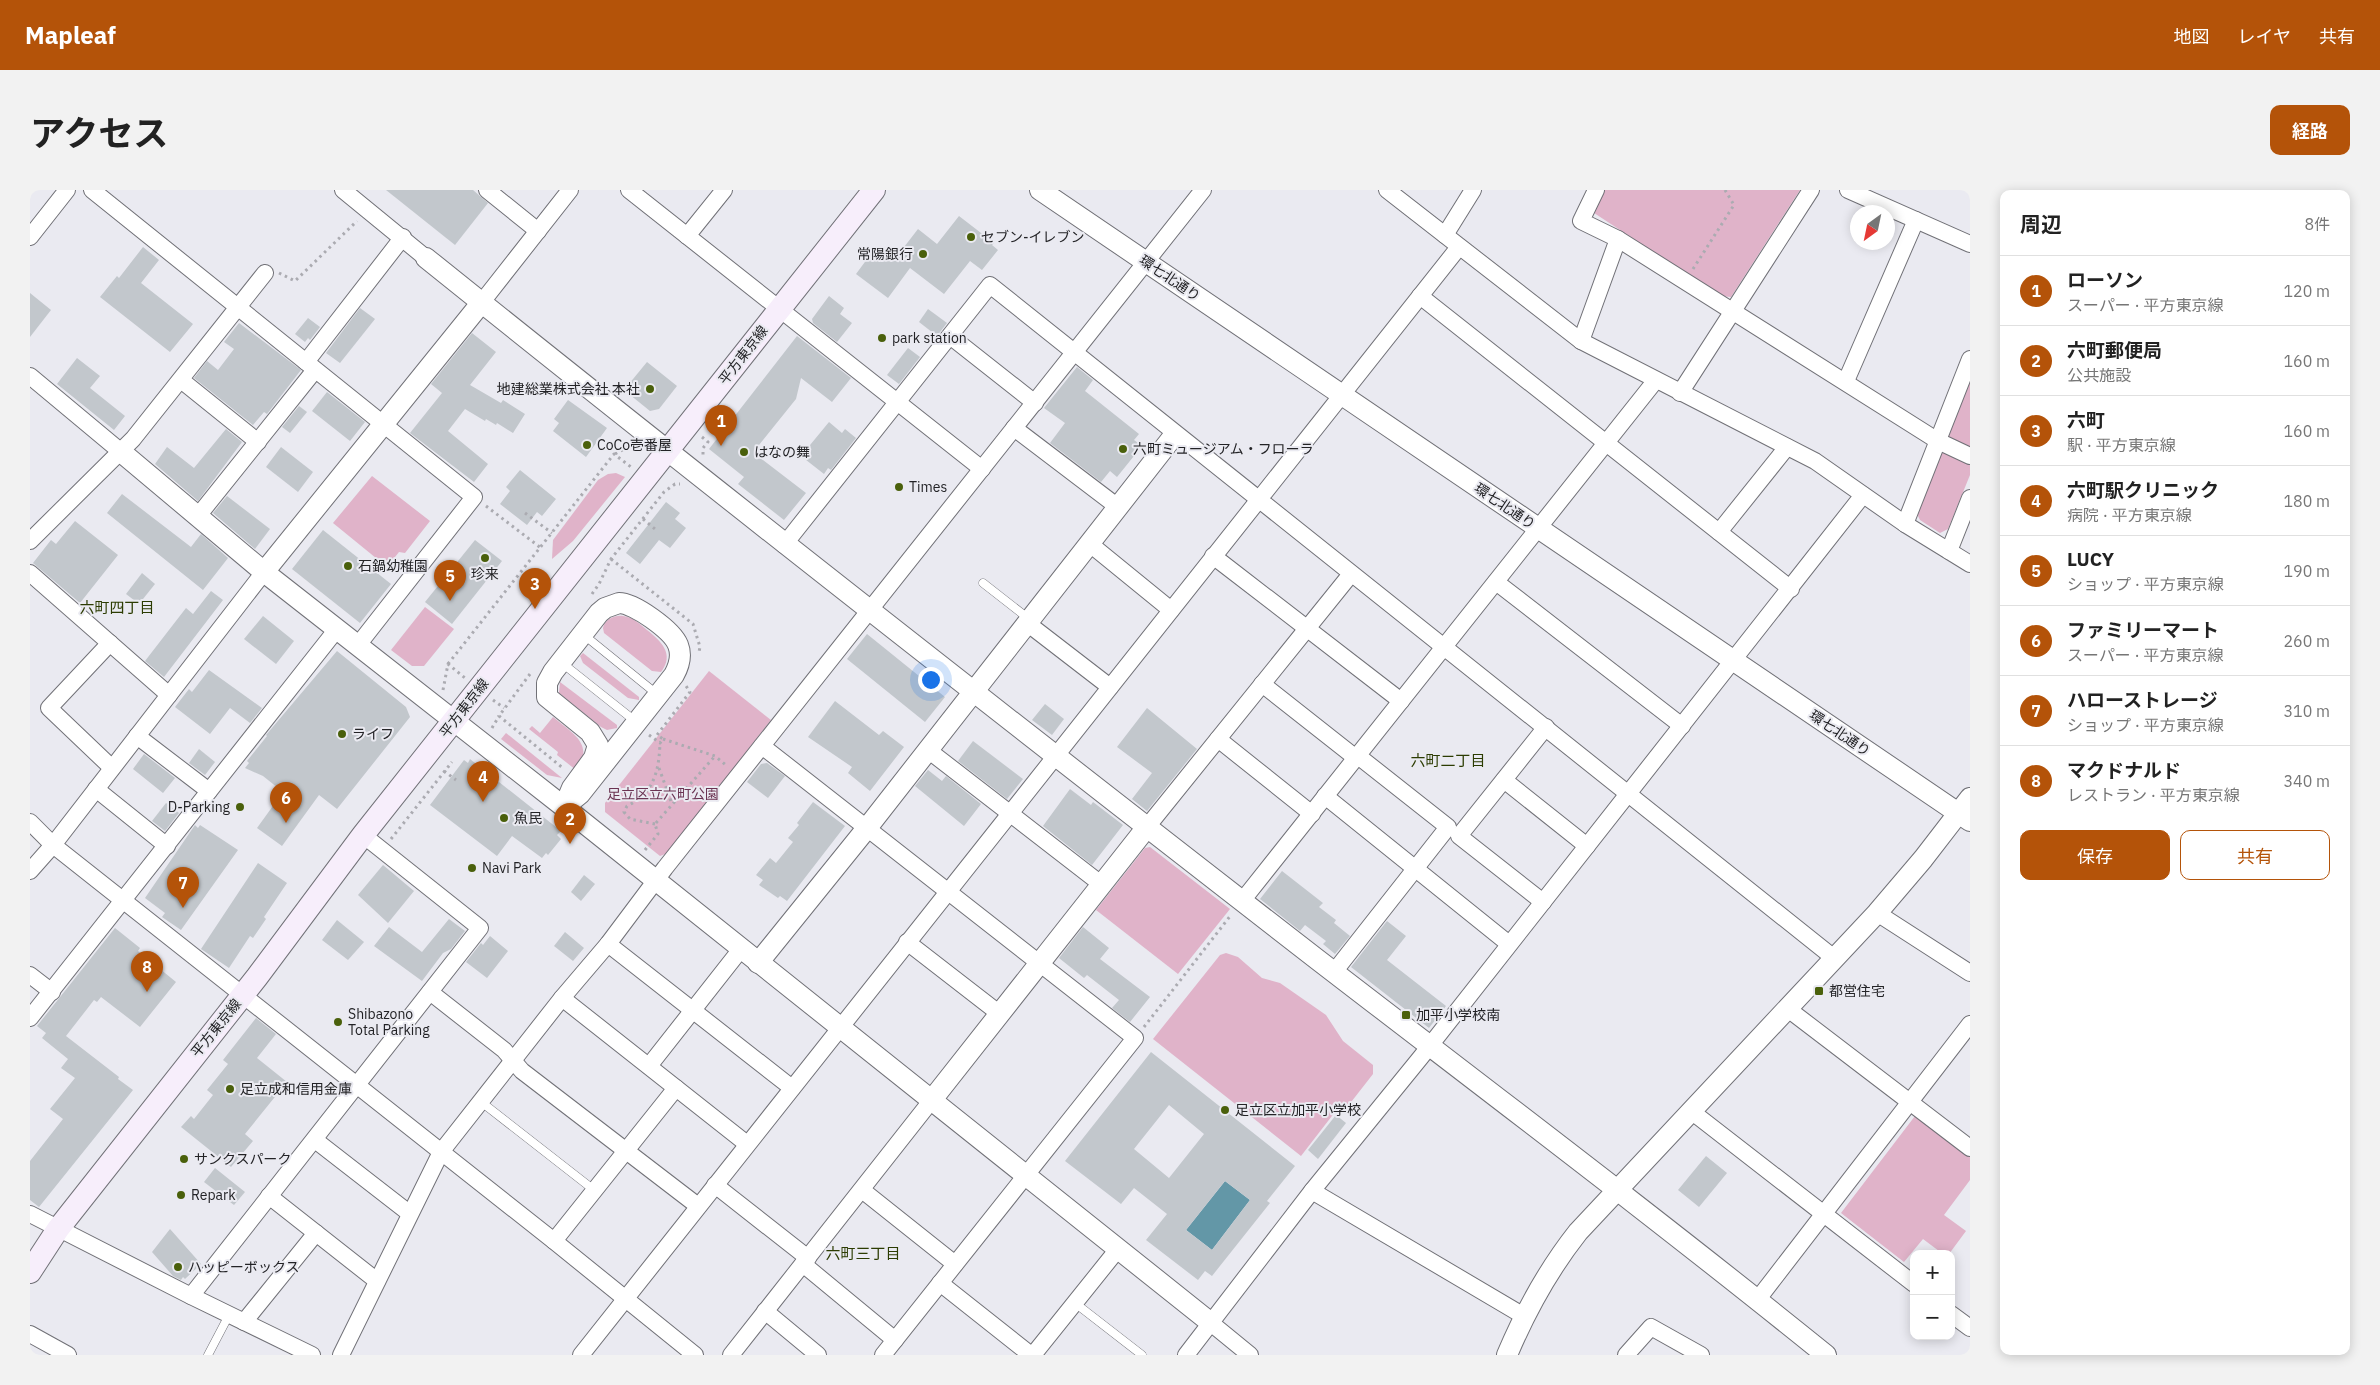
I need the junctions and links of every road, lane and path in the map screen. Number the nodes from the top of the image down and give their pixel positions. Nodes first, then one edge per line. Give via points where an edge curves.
1 (67, 190) edge
2 (92, 190) edge
3 (342, 190) edge
4 (487, 190) edge
5 (570, 190) edge
6 (629, 190) edge
7 (724, 190) edge
8 (874, 190) edge
9 (1040, 190) edge
10 (1203, 190) edge
11 (1387, 190) edge
12 (1472, 190) edge
13 (1596, 190) edge
14 (1725, 190) edge
15 (1811, 190) edge
16 (1848, 190) edge
17 (368, 210) junction
18 (1916, 220) junction
19 (538, 230) junction
20 (1445, 235) junction
21 (687, 236) junction
22 (30, 237) edge
23 (403, 237) junction
24 (1618, 239) junction
25 (1970, 244) edge
26 (1460, 246) junction
27 (426, 258) joint
28 (1147, 263) junction
29 (265, 273) joint
30 (1686, 280) junction
31 (1420, 296) junction
32 (482, 302) junction
33 (238, 308) junction
34 (780, 308) junction
35 (1734, 310) junction
36 (950, 336) junction
37 (1581, 341) junction
38 (1074, 353) junction
39 (1970, 359) edge
40 (310, 366) junction
41 (30, 376) edge
42 (181, 380) junction
43 (1656, 380) junction
44 (1846, 381) junction
45 (1680, 393) junction
46 (1341, 395) junction
47 (899, 401) junction
48 (1035, 403) junction
49 (383, 425) junction
50 (1014, 428) junction
51 (1174, 436) junction
52 (1938, 441) junction
53 (258, 442) junction
54 (1605, 444) junction
55 (1787, 446) junction
56 (120, 451) junction
57 (667, 451) junction
58 (1970, 456) edge
59 (982, 468) junction
60 (646, 478) junction
61 (683, 484) dead end
62 (664, 492) junction
63 (1863, 494) junction
64 (474, 497) junction
65 (1970, 498) edge
66 (1258, 500) junction
67 (1118, 507) junction
68 (525, 513) dead end
69 (198, 516) junction
70 (642, 519) junction
71 (1904, 524) junction
72 (1538, 529) junction
73 (655, 530) dead end
74 (1719, 532) junction
75 (552, 533) junction
76 (30, 541) edge
77 (1090, 544) junction
78 (784, 545) junction
79 (541, 548) junction
80 (1949, 552) junction
81 (1213, 556) junction
82 (1970, 564) edge
83 (264, 572) junction
84 (30, 573) edge
85 (1352, 574) junction
86 (1496, 582) junction
87 (983, 584) dead end
88 (1791, 589) junction
89 (588, 599) dead end
90 (1171, 610) junction
91 (871, 611) junction
92 (1028, 621) junction
93 (1308, 628) junction
94 (337, 629) junction
95 (582, 634) junction
96 (110, 643) junction
97 (358, 645) junction
98 (1446, 646) junction
99 (1734, 661) junction
100 (560, 662) junction
101 (448, 664) junction
102 (534, 669) dead end
103 (465, 678) dead end
104 (1262, 684) junction
105 (686, 686) dead end
106 (1110, 687) junction
107 (442, 691) dead end
108 (973, 691) junction
109 (658, 694) junction
110 (169, 695) junction
111 (493, 700) dead end
112 (1401, 701) junction
113 (504, 708) junction
114 (499, 716) junction
115 (453, 721) junction
116 (636, 723) junction
117 (1682, 726) junction
118 (1546, 727) junction
119 (491, 728) dead end
120 (137, 736) junction
121 (653, 737) dead end
122 (663, 739) junction
123 (1218, 739) junction
124 (660, 743) junction
125 (762, 746) junction
126 (928, 750) junction
127 (1056, 755) junction
128 (714, 756) junction
129 (1357, 757) junction
130 (452, 762) dead end
131 (659, 767) junction
132 (112, 768) junction
133 (444, 771) junction
134 (739, 776) junction
135 (456, 780) dead end
136 (578, 780) junction
137 (1504, 780) junction
138 (96, 789) junction
139 (209, 792) junction
140 (1629, 793) junction
141 (1325, 796) junction
142 (672, 805) junction
143 (564, 808) junction
144 (1966, 811) edge
145 (1010, 813) junction
146 (1312, 814) junction
147 (30, 822) edge
148 (656, 824) junction
149 (1147, 827) junction
150 (867, 828) junction
151 (1453, 832) junction
152 (363, 835) junction
153 (53, 845) junction
154 (637, 845) dead end
155 (167, 846) junction
156 (1587, 846) junction
157 (390, 847) dead end
158 (645, 851) junction
159 (650, 856) dead end
160 (1416, 868) junction
161 (30, 871) edge
162 (655, 881) junction
163 (1101, 884) junction
164 (947, 892) junction
165 (124, 901) junction
166 (1242, 901) junction
167 (1543, 902) junction
168 (1878, 913) junction
169 (907, 942) junction
170 (608, 944) junction
171 (1509, 944) junction
172 (741, 949) junction
173 (1834, 958) junction
174 (758, 963) junction
175 (1040, 964) junction
176 (1334, 972) junction
177 (1970, 973) edge
178 (30, 975) edge
179 (52, 992) junction
180 (430, 992) junction
181 (243, 995) junction
182 (562, 998) junction
183 (1788, 1009) junction
184 (693, 1010) junction
185 (1000, 1014) junction
186 (30, 1018) edge
187 (1970, 1024) edge
188 (839, 1027) junction
189 (1135, 1038) junction
190 (1429, 1046) junction
191 (513, 1061) junction
192 (649, 1066) junction
193 (357, 1086) junction
194 (676, 1088) junction
195 (792, 1088) junction
196 (480, 1101) junction
197 (931, 1101) junction
198 (1909, 1103) junction
199 (1691, 1111) junction
200 (315, 1140) junction
201 (747, 1144) junction
202 (1970, 1148) edge
203 (626, 1151) junction
204 (440, 1152) junction
205 (1025, 1176) junction
206 (715, 1186) junction
207 (594, 1190) junction
208 (862, 1190) junction
209 (1617, 1190) junction
210 (1312, 1191) junction
211 (269, 1196) junction
212 (698, 1206) junction
213 (30, 1214) edge
214 (409, 1214) junction
215 (1823, 1214) junction
216 (58, 1229) junction
217 (316, 1233) junction
218 (554, 1241) junction
219 (1118, 1249) junction
220 (806, 1261) junction
221 (955, 1264) junction
222 (30, 1272) edge
223 (377, 1281) junction
224 (1910, 1281) edge
225 (940, 1283) junction
226 (190, 1296) junction
227 (626, 1298) junction
228 (1758, 1300) junction
229 (1075, 1303) junction
230 (765, 1312) junction
231 (229, 1315) junction
232 (1524, 1316) junction
233 (1955, 1317) edge
234 (244, 1322) junction
235 (1208, 1322) junction
236 (1970, 1328) edge
237 (30, 1334) edge
238 (895, 1340) junction
239 (68, 1355) edge
240 (208, 1355) edge
241 (312, 1355) edge
242 (342, 1355) edge
243 (581, 1355) edge
244 (696, 1355) edge
245 (731, 1355) edge
246 (818, 1355) edge
247 (883, 1355) edge
248 (1032, 1355) edge
249 (1142, 1355) edge
250 (1186, 1355) edge
251 (1250, 1355) edge
252 (1507, 1355) edge
253 (1626, 1355) edge
254 (1701, 1355) edge
255 (1826, 1355) edge

1 - 22 street
2 - 33 street
3 - 17 street
4 - 19 street
5 - 19 street
6 - 21 street
7 - 21 street
8 - 34 main road, 平方東京線
9 - 28 street, 環七北通り
10 - 28 street
11 - 20 street
12 - 20 street
13 - 24 street via 1581,221
14 - 30 path via 1734,205
15 - 35 street
16 - 18 street
17 - 23 street
17 - 29 path via 295,281 270,268
18 - 25 street
18 - 44 street
19 - 32 street
20 - 26 street
21 - 34 street
23 - 27 street
23 - 40 street
24 - 30 street
24 - 37 street
26 - 31 street
26 - 37 street
27 - 32 street
28 - 38 street
28 - 46 street, 環七北通り
29 - 33 street
30 - 35 street
31 - 46 street
31 - 54 street
32 - 49 street
32 - 57 street
33 - 40 street
33 - 42 street
34 - 47 street
34 - 57 main road, 平方東京線
35 - 44 street
35 - 45 street
36 - 38 street via 990,285
36 - 47 street
36 - 48 street
37 - 43 street
38 - 48 street
38 - 51 street
39 - 52 street
40 - 49 street
40 - 53 street
41 - 56 street
42 - 53 street
42 - 56 street
43 - 45 street
43 - 54 street
44 - 52 street
45 - 55 street
46 - 66 street
46 - 72 street, 環七北通り
47 - 59 street
47 - 78 street
48 - 50 street
49 - 64 street
49 - 83 street
50 - 59 street
50 - 67 street
51 - 66 street
51 - 67 street
52 - 58 street
52 - 71 street
53 - 69 street
54 - 72 street
54 - 74 street
55 - 63 street
55 - 74 street
56 - 69 street
56 - 76 street
57 - 60 main road, 平方東京線
57 - 78 street
59 - 91 street
60 - 62 path
60 - 75 path via 614,454
60 - 115 main road, 平方東京線
61 - 62 path via 676,484
62 - 70 path
63 - 71 street
63 - 88 street
64 - 79 path
64 - 97 street
65 - 80 street
66 - 81 street
66 - 85 street
67 - 77 street
68 - 75 path
69 - 83 street
70 - 73 path
70 - 89 path
71 - 80 street
72 - 86 street
72 - 99 street, 環七北通り
74 - 88 street
75 - 79 path
77 - 90 street
77 - 92 street
78 - 91 street
79 - 101 path
80 - 82 street
81 - 90 street
81 - 93 street
83 - 94 street
83 - 110 street
84 - 96 street
85 - 93 street
85 - 98 street
86 - 98 street
86 - 117 street
87 - 92 lane
88 - 99 street
90 - 106 street
91 - 108 street
91 - 125 street
92 - 106 street
92 - 108 street
93 - 104 street
93 - 112 street
94 - 97 street
94 - 139 street
95 - 100 street
95 - 109 lane
95 - 109 street via 605,608 626,603 670,634 678,645 680,661 674,675
96 - 110 street
96 - 132 street via 48,708
97 - 115 street
98 - 112 street
98 - 118 street
99 - 117 street
99 - 144 street, 環七北通り
100 - 116 lane
100 - 136 street via 547,683 548,697 590,732 598,745 594,758
101 - 103 path
101 - 107 path
102 - 113 path
104 - 123 street
104 - 129 street
105 - 122 path via 690,692 657,735
106 - 127 street
108 - 126 street
108 - 127 street
109 - 116 street
110 - 120 street
111 - 113 path
112 - 129 street
113 - 114 path
114 - 119 path
114 - 136 path
115 - 143 street
115 - 152 main road, 平方東京線
116 - 143 street via 580,794
117 - 140 street
118 - 137 street
118 - 140 street
120 - 132 street
120 - 139 street
121 - 124 path
122 - 124 path
122 - 128 path
123 - 146 street
123 - 149 street
124 - 131 path
125 - 134 street
125 - 150 street
126 - 145 street
126 - 150 street
127 - 145 street
127 - 149 street
128 - 134 path
128 - 142 path
129 - 141 street
129 - 151 street
130 - 133 path
131 - 142 path
131 - 148 path via 648,789 639,800 626,806 624,812 630,819
132 - 138 street
133 - 135 path
133 - 157 path via 391,838
134 - 162 street
136 - 143 street
137 - 151 street
137 - 156 street
138 - 153 street
138 - 155 street
139 - 155 street
140 - 156 street
140 - 173 street
141 - 146 street
141 - 160 street
142 - 148 path
143 - 162 street
144 - 168 street
145 - 163 street
145 - 164 street
146 - 166 street
147 - 153 street
148 - 158 path via 658,834
149 - 163 street
149 - 166 street
150 - 164 street
150 - 174 street
151 - 160 street
151 - 167 street
152 - 180 street via 480,928
152 - 181 main road, 平方東京線
153 - 161 street
153 - 165 street
154 - 158 path
155 - 165 street
156 - 167 street
158 - 159 path
160 - 171 street
160 - 176 street
162 - 170 street
162 - 172 street
163 - 175 street
164 - 169 street
164 - 175 street
165 - 179 street
165 - 181 street
166 - 176 street
166 - 189 path
167 - 171 street
168 - 173 street
168 - 177 street
169 - 185 street
169 - 188 street
170 - 182 street
170 - 184 street
171 - 190 street
172 - 174 street
172 - 184 street
173 - 183 street
174 - 188 street
175 - 185 street
175 - 189 street
176 - 190 street
178 - 179 street
179 - 186 street
180 - 191 street via 504,1050
180 - 193 street
181 - 193 street
181 - 216 main road, 平方東京線
182 - 191 street
182 - 192 street
183 - 198 street
183 - 199 street
184 - 192 street
184 - 195 street
185 - 197 street
187 - 198 street
188 - 195 street
188 - 197 street
189 - 205 street
190 - 209 street
190 - 210 street
191 - 196 street
191 - 203 street
192 - 194 street
193 - 200 street
193 - 204 street
194 - 201 street
194 - 203 street
195 - 201 street
196 - 204 street
196 - 207 lane
197 - 205 street
197 - 208 street
198 - 202 street
198 - 215 street
199 - 209 street
199 - 215 street
200 - 211 street
200 - 214 street
201 - 206 street
203 - 207 street
203 - 212 street
204 - 214 street
204 - 218 street
205 - 219 street
205 - 221 street
206 - 212 street
206 - 220 street
207 - 218 street
208 - 220 street
208 - 221 street
209 - 228 street
209 - 232 street via 1556,1260
210 - 232 street
210 - 235 street
211 - 217 street
211 - 226 street
212 - 227 street
213 - 216 street
214 - 223 street
215 - 224 street
215 - 228 street
216 - 222 main road, 平方東京線
216 - 226 street
217 - 223 street
217 - 234 street
218 - 227 street
219 - 229 street
219 - 235 street
220 - 230 street
220 - 238 street
221 - 225 street
223 - 242 street
225 - 238 street
225 - 248 street
226 - 231 street
227 - 243 street
227 - 244 street
228 - 255 street
229 - 248 street
229 - 249 lane
230 - 245 street
230 - 246 street
231 - 234 street
231 - 240 lane
232 - 252 street
233 - 236 street
234 - 241 street
235 - 250 street
235 - 251 street
237 - 239 street
238 - 247 street
253 - 254 street via 1651,1327

